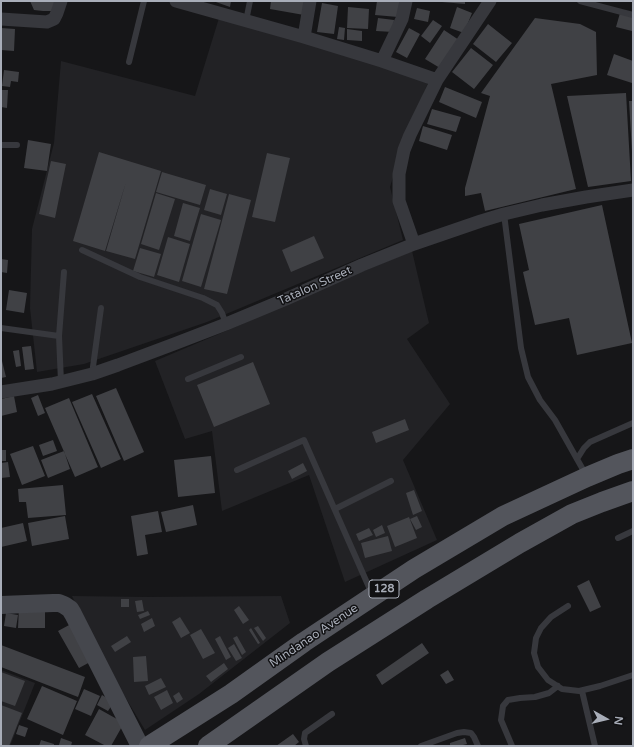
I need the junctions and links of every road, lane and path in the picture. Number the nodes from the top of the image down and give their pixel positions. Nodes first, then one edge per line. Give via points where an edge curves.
1 (61, 1) edge
2 (144, 1) edge
3 (176, 1) edge
4 (250, 1) edge
5 (310, 1) edge
6 (406, 1) edge
7 (490, 1) edge
8 (580, 1) edge
9 (633, 15) edge
10 (1, 19) edge
11 (246, 21) junction
12 (304, 37) junction
13 (382, 61) junction
14 (129, 62) dead end
15 (438, 80) junction
16 (1, 145) edge
17 (17, 145) dead end
18 (633, 190) edge
19 (504, 214) junction
20 (414, 244) junction
21 (82, 250) dead end
22 (64, 272) dead end
23 (101, 308) dead end
24 (226, 324) junction
25 (1, 328) edge
26 (59, 336) junction
27 (241, 357) dead end
28 (92, 374) junction
29 (188, 379) dead end
30 (60, 382) junction
31 (1, 392) edge
32 (633, 423) edge
33 (633, 459) edge
34 (577, 460) junction
35 (237, 470) dead end
36 (586, 477) junction
37 (391, 481) dead end
38 (633, 491) edge
39 (335, 509) junction
40 (633, 531) edge
41 (618, 538) dead end
42 (373, 597) junction
43 (1, 605) edge
44 (568, 606) dead end
45 (312, 637) junction
46 (328, 662) junction
47 (633, 676) edge
48 (558, 686) junction
49 (582, 691) junction
50 (332, 714) dead end
51 (140, 746) edge
52 (149, 746) edge
53 (208, 746) edge
54 (306, 746) edge
55 (421, 746) edge
56 (478, 746) edge
57 (512, 746) edge
58 (595, 746) edge

1 - 10 street via 54,19 47,22
2 - 14 lane
3 - 11 street
4 - 11 lane
5 - 12 street
6 - 13 street via 402,19
7 - 15 street
8 - 9 lane
11 - 12 street
12 - 13 street
13 - 15 street
15 - 20 street via 410,135 399,174 399,201
16 - 17 lane
18 - 19 street, Tatalon Street
19 - 20 street, Tatalon Street
19 - 34 lane via 521,348 528,376
20 - 24 street, Tatalon Street
21 - 24 lane via 140,277 217,305
22 - 26 lane
23 - 28 lane
24 - 28 street, Tatalon Street
25 - 26 lane
26 - 30 lane
27 - 29 lane
28 - 30 street, Tatalon Street
30 - 31 street, Tatalon Street
32 - 34 lane via 590,442
33 - 36 main road, Mindanao Avenue / 128
34 - 36 lane
35 - 39 lane via 304,440
36 - 42 main road, Mindanao Avenue / 128 via 503,516 414,569
37 - 39 lane
38 - 46 main road, 128 via 572,514 520,543
39 - 42 lane
40 - 41 lane
42 - 45 main road, Mindanao Avenue / 128
43 - 51 main road via 59,603 70,608
44 - 48 lane via 551,617 541,628 536,638 534,653 538,667 548,680
45 - 46 main road
45 - 52 main road, Mindanao Avenue / 128 via 231,694
46 - 53 main road, 128
47 - 49 lane
48 - 49 lane via 562,689
48 - 57 lane via 549,694 508,700 503,706 501,720
49 - 58 lane
50 - 54 lane via 305,733
55 - 56 lane via 464,732 471,733

